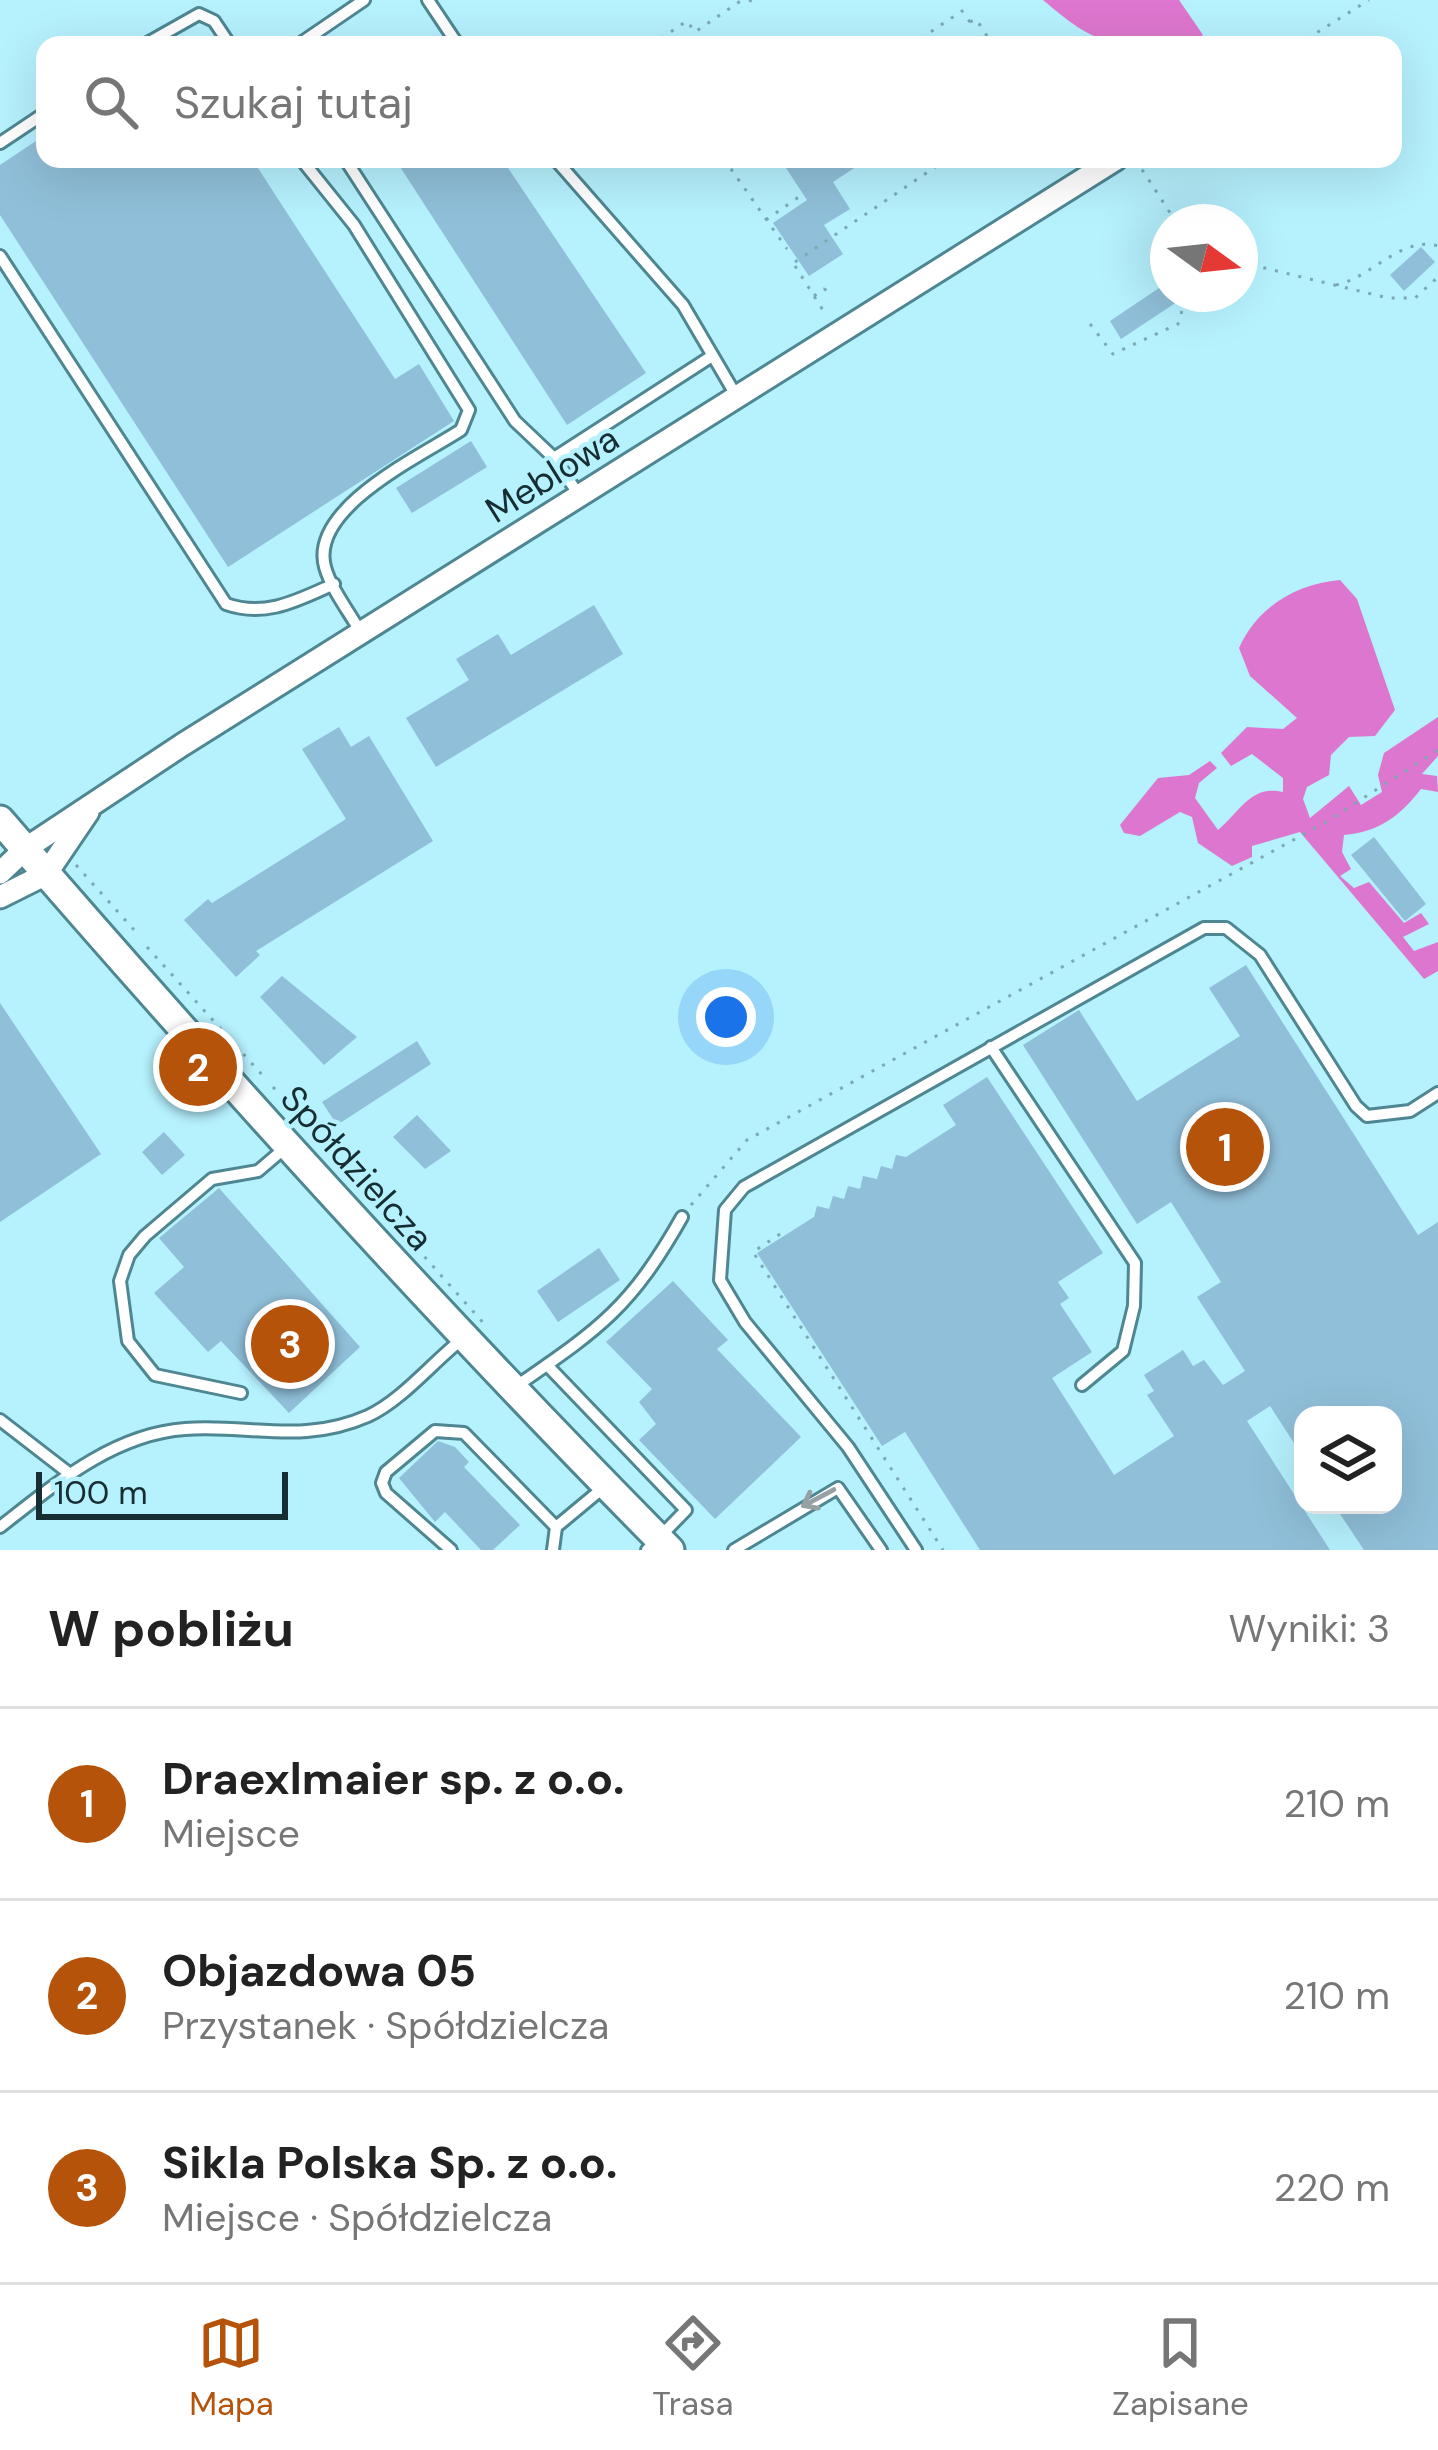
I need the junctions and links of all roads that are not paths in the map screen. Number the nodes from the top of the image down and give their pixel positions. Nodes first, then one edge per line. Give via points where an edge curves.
1 (364, 0) edge
2 (428, 0) edge
3 (160, 36) edge
4 (224, 36) edge
5 (311, 36) edge
6 (452, 36) edge
7 (36, 118) edge
8 (0, 143) edge
9 (308, 168) edge
10 (351, 168) edge
11 (563, 168) edge
12 (1102, 168) edge
13 (0, 256) edge
14 (712, 356) junction
15 (737, 397) junction
16 (554, 458) junction
17 (579, 496) junction
18 (334, 584) junction
19 (362, 633) junction
20 (88, 812) junction
21 (0, 820) edge
22 (26, 849) junction
23 (58, 867) junction
24 (0, 873) edge
25 (0, 897) edge
26 (991, 1047) junction
27 (1438, 1093) edge
28 (287, 1146) junction
29 (682, 1217) road end
30 (475, 1332) junction
31 (547, 1365) junction
32 (1082, 1385) dead end
33 (511, 1390) junction
34 (241, 1393) dead end
35 (0, 1420) edge
36 (70, 1474) junction
37 (606, 1486) junction
38 (0, 1527) edge
39 (556, 1527) junction
40 (658, 1546) edge
41 (451, 1550) edge
42 (553, 1550) edge
43 (734, 1550) edge
44 (881, 1550) edge
45 (916, 1550) edge

1 - 5 lane
2 - 6 lane
3 - 4 lane via 199,14
7 - 8 lane
9 - 18 lane via 354,225 469,410 461,430 349,502 329,531 324,565
10 - 16 lane via 515,421
11 - 14 lane via 672,292
12 - 15 street, Meblowa
13 - 18 lane via 226,604 250,613
14 - 15 lane
14 - 16 lane
15 - 17 street, Meblowa
16 - 17 lane
17 - 19 street, Meblowa
18 - 19 lane
19 - 20 street, Meblowa
20 - 22 street, Meblowa
20 - 23 street
21 - 22 street, Spółdzielcza
22 - 23 street, Spółdzielcza
22 - 24 street
23 - 25 street
23 - 28 street, Spółdzielcza
26 - 27 lane via 1192,934 1226,928 1260,955 1367,1116 1410,1111
26 - 32 lane via 1135,1263 1123,1351
26 - 45 lane via 744,1186 725,1210 720,1280
28 - 30 street, Spółdzielcza
28 - 34 lane via 258,1171 212,1179 145,1236 120,1281 128,1341 155,1375
29 - 31 lane via 617,1314
30 - 33 street, Spółdzielcza
30 - 36 lane via 368,1415 289,1436 162,1432
31 - 33 lane
31 - 40 lane via 686,1510
33 - 37 street, Spółdzielcza
35 - 36 lane
36 - 38 lane
37 - 39 lane
37 - 40 street, Spółdzielcza
39 - 41 lane via 464,1433 435,1431 382,1483
39 - 42 lane
44 -> 43 lane via 838,1488

